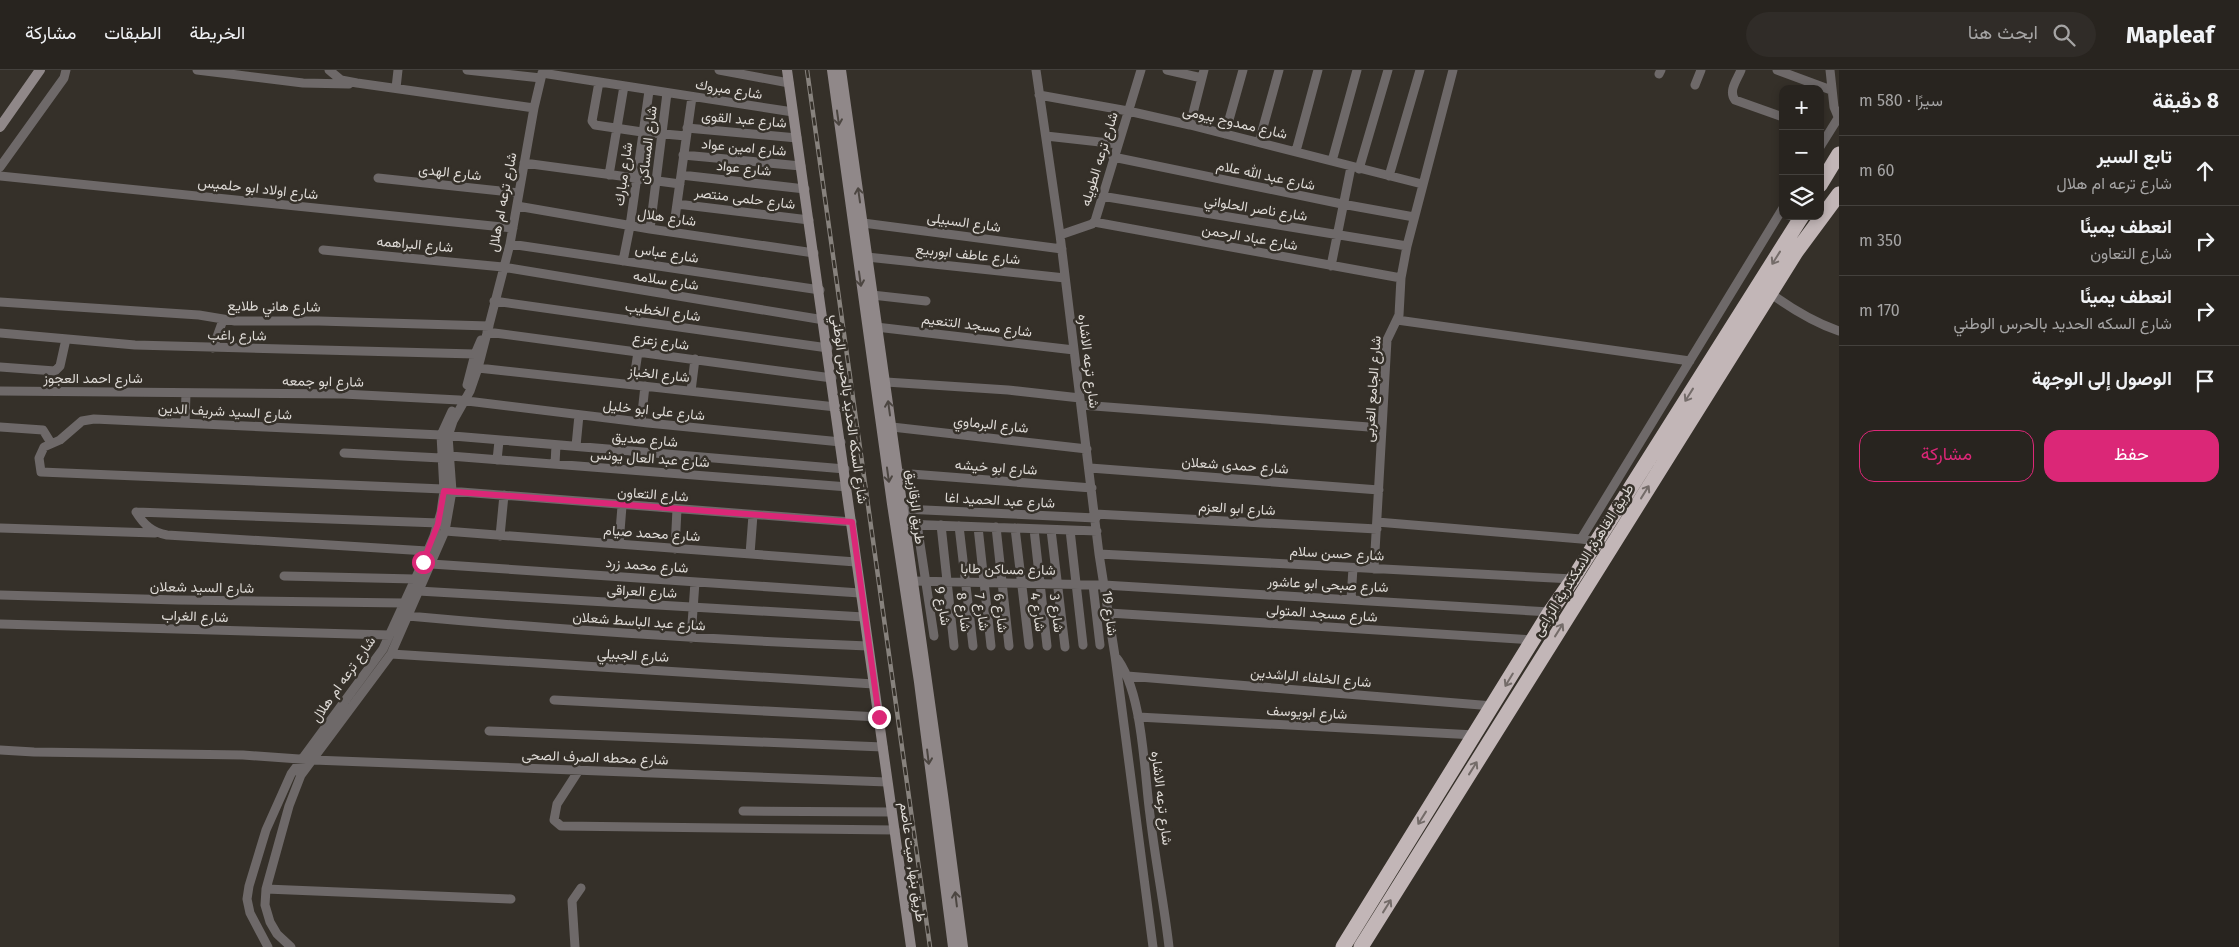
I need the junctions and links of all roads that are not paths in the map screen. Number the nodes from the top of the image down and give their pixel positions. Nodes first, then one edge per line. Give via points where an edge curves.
1 (40, 70) edge
2 (66, 70) edge
3 (198, 70) edge
4 (321, 70) edge
5 (329, 70) edge
6 (398, 70) edge
7 (467, 70) edge
8 (719, 70) edge
9 (788, 70) edge
10 (1036, 70) edge
11 (1141, 70) edge
12 (1167, 70) edge
13 (1243, 70) edge
14 (1279, 70) edge
15 (1318, 70) edge
16 (1357, 70) edge
17 (1388, 70) edge
18 (1420, 70) edge
19 (1453, 70) edge
20 (1701, 70) edge
21 (1741, 70) edge
22 (1778, 70) edge
23 (1830, 70) edge
24 (542, 74) edge
25 (837, 74) edge
26 (1203, 74) edge
27 (599, 82) junction
28 (357, 83) junction
29 (789, 83) junction
30 (334, 85) junction
31 (1696, 85) dead end
32 (624, 86) junction
33 (396, 88) junction
34 (1831, 90) junction
35 (649, 91) junction
36 (667, 94) junction
37 (1039, 95) junction
38 (692, 97) junction
39 (534, 108) junction
40 (1128, 111) junction
41 (794, 112) junction
42 (1779, 116) edge
43 (1839, 118) edge
44 (1190, 125) junction
45 (0, 127) edge
46 (617, 129) junction
47 (642, 132) junction
48 (687, 132) junction
49 (1825, 132) edge
50 (663, 134) junction
51 (1225, 134) junction
52 (1046, 136) junction
53 (797, 138) junction
54 (1259, 142) junction
55 (1118, 144) junction
56 (1296, 151) junction
57 (1839, 154) edge
58 (683, 155) junction
59 (1113, 157) junction
60 (1332, 160) junction
61 (524, 163) junction
62 (801, 166) junction
63 (0, 167) edge
64 (1355, 168) junction
65 (609, 175) junction
66 (0, 176) edge
67 (1389, 176) junction
68 (378, 178) dead end
69 (1824, 178) edge
70 (636, 179) junction
71 (680, 180) junction
72 (657, 182) junction
73 (1422, 184) junction
74 (805, 189) junction
75 (519, 192) junction
76 (1839, 194) edge
77 (1101, 196) junction
78 (677, 204) junction
79 (1342, 204) junction
80 (517, 206) junction
81 (1779, 215) edge
82 (1414, 216) junction
83 (810, 220) junction
84 (1799, 220) edge
85 (1094, 222) junction
86 (863, 223) junction
87 (630, 226) junction
88 (513, 228) junction
89 (650, 229) junction
90 (673, 232) junction
91 (1060, 235) junction
92 (1337, 235) junction
93 (510, 244) junction
94 (1407, 246) junction
95 (1062, 249) junction
96 (323, 250) dead end
97 (814, 253) junction
98 (867, 257) junction
99 (623, 261) junction
100 (1331, 266) junction
101 (503, 267) junction
102 (1065, 278) junction
103 (1401, 278) junction
104 (820, 290) junction
105 (1770, 293) junction
106 (872, 295) junction
107 (494, 301) junction
108 (926, 301) dead end
109 (0, 302) edge
110 (223, 320) junction
111 (824, 320) junction
112 (1397, 320) junction
113 (876, 327) junction
114 (1839, 331) edge
115 (487, 332) junction
116 (0, 333) edge
117 (66, 339) junction
118 (214, 348) junction
119 (828, 348) junction
120 (1074, 350) junction
121 (638, 352) junction
122 (475, 354) junction
123 (694, 360) junction
124 (1690, 361) junction
125 (0, 367) edge
126 (478, 368) junction
127 (832, 378) junction
128 (886, 382) junction
129 (633, 385) junction
130 (645, 386) junction
131 (0, 391) edge
132 (691, 391) junction
133 (186, 392) junction
134 (462, 400) junction
135 (1081, 402) junction
136 (836, 407) junction
137 (579, 415) junction
138 (641, 422) junction
139 (185, 423) junction
140 (892, 427) junction
141 (0, 428) edge
142 (1382, 428) junction
143 (445, 435) junction
144 (499, 441) junction
145 (51, 442) junction
146 (841, 442) junction
147 (556, 445) junction
148 (576, 446) junction
149 (1087, 449) junction
150 (344, 453) dead end
151 (446, 457) junction
152 (497, 460) junction
153 (753, 462) junction
154 (555, 464) junction
155 (1090, 468) junction
156 (846, 469) junction
157 (40, 472) joint
158 (898, 473) junction
159 (752, 480) junction
160 (848, 487) junction
161 (1092, 488) junction
162 (446, 490) junction
163 (1379, 490) junction
164 (504, 495) junction
165 (899, 505) junction
166 (622, 506) junction
167 (677, 510) junction
168 (753, 515) junction
169 (1096, 516) junction
170 (852, 522) junction
171 (439, 523) junction
172 (904, 524) junction
173 (917, 524) junction
174 (941, 525) junction
175 (959, 526) junction
176 (978, 526) junction
177 (1377, 526) junction
178 (996, 527) junction
179 (0, 528) edge
180 (1015, 528) junction
181 (1034, 529) junction
182 (1051, 530) junction
183 (1070, 530) junction
184 (445, 531) junction
185 (1097, 531) junction
186 (158, 533) junction
187 (500, 536) junction
188 (1581, 538) junction
189 (1597, 541) junction
190 (619, 544) junction
191 (675, 548) junction
192 (427, 551) junction
193 (750, 554) junction
194 (1099, 554) junction
195 (856, 562) junction
196 (431, 564) junction
197 (1353, 568) junction
198 (1374, 570) junction
199 (284, 576) dead end
200 (415, 579) junction
201 (1573, 579) junction
202 (912, 581) junction
203 (925, 581) junction
204 (695, 582) junction
205 (946, 582) junction
206 (964, 582) junction
207 (983, 582) junction
208 (1001, 583) junction
209 (1020, 583) junction
210 (1040, 584) junction
211 (1058, 584) junction
212 (1076, 585) junction
213 (1093, 585) junction
214 (1104, 585) junction
215 (418, 591) junction
216 (860, 593) junction
217 (0, 594) edge
218 (1351, 599) junction
219 (404, 603) junction
220 (694, 608) junction
221 (1550, 612) junction
222 (1109, 613) junction
223 (408, 616) junction
224 (864, 617) junction
225 (0, 624) edge
226 (389, 635) junction
227 (934, 636) dead end
228 (691, 638) junction
229 (1533, 640) junction
230 (1029, 645) dead end
231 (1083, 645) dead end
232 (1100, 645) dead end
233 (868, 646) junction
234 (954, 646) dead end
235 (973, 646) dead end
236 (991, 646) dead end
237 (1009, 646) dead end
238 (1047, 646) dead end
239 (1065, 647) dead end
240 (391, 654) junction
241 (1115, 656) junction
242 (1127, 676) junction
243 (874, 684) junction
244 (554, 700) dead end
245 (1493, 706) junction
246 (879, 717) junction
247 (1138, 717) junction
248 (331, 726) junction
249 (489, 730) dead end
250 (1474, 735) junction
251 (883, 747) junction
252 (0, 750) edge
253 (303, 758) junction
254 (313, 760) junction
255 (579, 770) junction
256 (887, 782) junction
257 (743, 810) dead end
258 (892, 812) junction
259 (894, 830) junction
260 (581, 888) dead end
261 (266, 889) junction
262 (510, 898) dead end
263 (268, 947) edge
264 (291, 947) edge
265 (574, 947) edge
266 (911, 947) edge
267 (953, 947) edge
268 (962, 947) edge
269 (1153, 947) edge
270 (1169, 947) edge
271 (1343, 947) edge
272 (1362, 947) edge

1 - 45 main road
2 - 63 street via 64,78
3 - 30 street
4 - 30 street
5 - 28 street via 341,80
6 - 33 street
7 - 24 street, شارع مبروك
8 - 29 street
9 - 29 main road, شارع السكه الحديد بالحرس الوطني
10 - 37 street, شارع ترعه الاشاره
11 - 40 street, شارع ترعه الطويله
12 - 26 street
13 - 51 street
14 - 54 street
15 - 56 street
16 - 60 street
17 - 64 street
18 - 67 street
19 - 73 street, شارع الجامع الغربى
20 - 31 street
21 - 42 street via 1732,91 1735,100
22 - 34 street
23 - 34 street
24 - 27 street, شارع مبروك
24 - 39 street, شارع ترعه ام هلال
86 -> 25 main road, طريق الزقازيق
25 -> 165 main road, طريق الزقازيق
26 - 44 street
27 - 32 street, شارع مبروك
27 - 46 street, شارع عبد القوى via 593,123
28 - 30 street
28 - 33 street
29 - 41 main road, شارع السكه الحديد بالحرس الوطني
32 - 35 street, شارع مبروك
32 - 46 street
33 - 39 street
34 - 43 street
35 - 36 street, شارع مبروك
35 - 47 street, شارع مبارك
36 - 38 street, شارع مبروك
36 - 50 street, شارع المساكن
37 - 40 street, شارع ممدوح بيومى
37 - 52 street, شارع ترعه الاشاره
38 - 41 street, شارع مبروك
38 - 48 street
39 - 61 street, شارع ترعه ام هلال
40 - 44 street, شارع ممدوح بيومى
40 - 55 street, شارع ترعه الطويله
41 - 53 main road, شارع السكه الحديد بالحرس الوطني
43 - 49 street
44 - 51 street, شارع ممدوح بيومى
46 - 47 street, شارع عبد القوى
46 - 65 street
47 - 50 street, شارع عبد القوى
47 - 70 street, شارع مبارك
48 - 50 street, شارع عبد القوى
48 - 53 street, شارع عبد القوى
48 - 58 street
50 - 72 street, شارع المساكن
51 - 54 street, شارع ممدوح بيومى
52 - 55 street
52 - 91 street, شارع ترعه الاشاره
53 - 62 main road, شارع السكه الحديد بالحرس الوطني
54 - 56 street, شارع ممدوح بيومى
55 - 59 street, شارع ترعه الطويله
56 - 60 street, شارع ممدوح بيومى
57 - 69 highway
58 - 62 street, شارع امين عواد
58 - 71 street
59 - 77 street, شارع ترعه الطويله
59 - 79 street, شارع عبد الله علام
60 - 64 street, شارع ممدوح بيومى
61 - 65 street, شارع عواد
61 - 75 street, شارع ترعه ام هلال
62 - 74 main road, شارع السكه الحديد بالحرس الوطني
64 - 67 street, شارع ممدوح بيومى
64 - 79 street
65 - 70 street, شارع عواد
66 - 88 street, شارع اولاد ابو حلميس
67 - 73 street, شارع ممدوح بيومى
68 - 75 street, شارع الهدى
70 - 72 street, شارع عواد
70 - 87 street, شارع مبارك
71 - 72 street, شارع عواد
71 - 74 street, شارع عواد
71 - 78 street
72 - 89 street, شارع المساكن
73 - 82 street, شارع الجامع الغربى
74 - 83 main road, شارع السكه الحديد بالحرس الوطني
75 - 80 street, شارع ترعه ام هلال
76 - 105 highway, طريق القاهرة, الاسكندرية الزراعى via 1810,230
77 - 85 street, شارع ترعه الطويله
77 - 92 street, شارع ناصر الحلواني
78 - 83 street, شارع حلمى منتصر
78 - 90 street
79 - 82 street, شارع عبد الله علام
79 - 92 street
80 - 87 street, شارع هلال
80 - 88 street, شارع ترعه ام هلال
81 - 124 street
82 - 94 street, شارع الجامع الغربى
83 - 97 main road, شارع السكه الحديد بالحرس الوطني
84 -> 189 highway, طريق القاهرة, الاسكندرية الزراعى
85 - 91 street, شارع ترعه الطويله
85 - 100 street, شارع عباد الرحمن
86 - 95 street, شارع السبيلى
86 - 98 main road, طريق الزقازيق
87 - 89 street, شارع هلال
87 - 99 street, شارع مبارك
88 - 93 street, شارع ترعه ام هلال
89 - 90 street, شارع هلال
90 - 97 street, شارع هلال
91 - 95 street, شارع ترعه الاشاره
92 - 94 street, شارع ناصر الحلواني
92 - 100 street
93 - 99 street, شارع عباس
93 - 101 street, شارع ترعه ام هلال
94 - 103 street, شارع الجامع الغربى
95 - 102 street, شارع ترعه الاشاره
96 - 101 street, شارع البراهمه
97 - 104 main road, شارع السكه الحديد بالحرس الوطني
98 - 102 street, شارع عاطف ابوربيع
98 - 106 main road, طريق الزقازيق
99 - 104 street, شارع عباس
100 - 103 street, شارع عباد الرحمن
101 - 107 street, شارع ترعه ام هلال
101 - 111 street, شارع سلامه
102 - 120 street, شارع ترعه الاشاره
103 - 112 street, شارع الجامع الغربى
104 - 111 main road, شارع السكه الحديد بالحرس الوطني
105 - 114 street via 1820,325
272 -> 105 highway, طريق القاهرة, الاسكندرية الزراعى
106 - 108 street
106 - 113 main road, طريق الزقازيق
107 - 115 street, شارع ترعه ام هلال
107 - 119 street, شارع الخطيب
109 - 110 street, شارع هاني طلايع via 189,314
110 - 115 street, شارع هاني طلايع
110 - 118 street
111 - 119 main road, شارع السكه الحديد بالحرس الوطني
112 - 124 street
112 - 142 street, شارع الجامع الغربى via 1387,340
113 - 120 street, شارع مسجد التنعيم
113 - 128 main road, طريق الزقازيق
115 - 121 street, شارع زعزع
115 - 122 street, شارع ترعه ام هلال
115 - 126 street, شارع ترعه ام هلال
116 - 117 street, شارع راغب
117 - 118 street, شارع راغب
117 - 125 street via 60,366 55,371
118 - 122 street, شارع راغب
119 - 127 main road, شارع السكه الحديد بالحرس الوطني
120 - 135 street, شارع ترعه الاشاره
121 - 123 street, شارع زعزع
121 - 129 street
122 - 134 street, شارع ترعه ام هلال
123 - 127 street, شارع زعزع
123 - 132 street
124 - 188 street
126 - 129 street, شارع الخباز
126 - 134 street, شارع ترعه ام هلال
127 - 136 main road, شارع السكه الحديد بالحرس الوطني
128 - 135 street via 1008,390
140 -> 128 main road, طريق الزقازيق
129 - 130 street, شارع الخباز
130 - 132 street, شارع الخباز
130 - 138 street
131 - 133 street, شارع احمد العجوز
132 - 136 street, شارع الخباز
133 - 134 street, شارع ابو جمعه via 343,394
133 - 139 street
134 - 137 street, شارع على ابو خليل
134 - 143 street, شارع ترعه ام هلال via 446,422
135 - 142 street
135 - 149 street, شارع ترعه الاشاره
136 - 146 main road, شارع السكه الحديد بالحرس الوطني
137 - 138 street, شارع على ابو خليل
137 - 148 street
138 - 146 street, شارع على ابو خليل
139 - 143 street, شارع السيد شريف الدين
139 - 145 street, شارع السيد شريف الدين via 87,419 60,440
140 - 149 street, شارع البرماوي
140 - 158 main road, طريق الزقازيق
141 - 145 street via 43,430
142 - 163 street, شارع الجامع الغربى
143 - 144 street, شارع صديق
143 - 151 street, شارع ترعه ام هلال
144 - 147 street, شارع صديق
144 - 152 street
145 - 157 street, شارع السيد شريف الدين via 40,453
146 - 156 main road, شارع السكه الحديد بالحرس الوطني
147 - 148 street, شارع صديق
147 - 154 street
148 - 153 street, شارع صديق
149 - 155 street, شارع ترعه الاشاره
150 - 151 street, شارع عبد العال يونس
151 - 152 street, شارع عبد العال يونس
151 - 162 street, شارع ترعه ام هلال
152 - 154 street, شارع عبد العال يونس
153 - 156 street, شارع صديق
153 - 159 street
154 - 159 street, شارع عبد العال يونس
155 - 161 street, شارع ترعه الاشاره
155 - 163 street, شارع حمدى شعلان
156 - 160 main road, شارع السكه الحديد بالحرس الوطني
157 - 162 street, شارع التعاون
158 - 161 street, شارع ابو خيشه
158 - 165 main road, طريق الزقازيق
159 - 160 street, شارع عبد العال يونس
160 - 170 main road, شارع السكه الحديد بالحرس الوطني
161 - 169 street, شارع ترعه الاشاره
162 - 164 street, شارع التعاون
162 - 171 street, شارع ترعه ام هلال
162 - 184 street, شارع ترعه ام هلال
163 - 177 street, شارع الجامع الغربى
164 - 166 street, شارع التعاون
164 - 187 street
165 - 169 street, شارع عبد الحميد اغا
165 - 172 main road, طريق الزقازيق
165 -> 267 main road, طريق الزقازيق
166 - 167 street, شارع التعاون
166 - 190 street
167 - 168 street, شارع التعاون
167 - 191 street
168 - 170 street, شارع التعاون
168 - 193 street
169 - 177 street, شارع ابو العزم
169 - 185 street, شارع ترعه الاشاره
170 - 195 main road, شارع السكه الحديد بالحرس الوطني
171 - 186 street via 136,512 148,527
171 - 192 street, شارع ترعه ام هلال
172 - 173 street
172 - 202 main road, طريق الزقازيق
173 - 174 street
173 - 203 street, شارع 9
174 - 175 street
174 - 205 street, شارع 8
175 - 176 street
175 - 206 street, شارع 7
176 - 178 street
176 - 207 street, شارع 6
177 - 188 street, شارع ابو العزم
177 - 198 street, شارع الجامع الغربى
178 - 180 street
178 - 208 street
179 - 186 street
180 - 181 street
180 - 209 street, شارع 4
181 - 182 street
181 - 210 street, شارع 3
182 - 183 street
182 - 211 street
183 - 185 street
183 - 212 street
184 - 187 street, شارع محمد صيام
184 - 196 street, شارع ترعه ام هلال
185 - 194 street, شارع ترعه الاشاره
186 - 192 street
187 - 190 street, شارع محمد صيام
188 - 189 street, شارع ابو العزم
189 - 201 highway, طريق القاهرة, الاسكندرية الزراعى
190 - 191 street, شارع محمد صيام
191 - 193 street, شارع محمد صيام
192 - 200 street, شارع ترعه ام هلال
193 - 195 street, شارع محمد صيام
194 - 197 street, شارع حسن سلام
194 - 214 street, شارع ترعه الاشاره
195 - 216 main road, شارع السكه الحديد بالحرس الوطني
196 - 204 street, شارع محمد زرد
196 - 215 street, شارع ترعه ام هلال
197 - 198 street, شارع حسن سلام
197 - 218 street
198 - 201 street, شارع حسن سلام
199 - 200 street
200 - 219 street, شارع ترعه ام هلال
201 - 221 highway, طريق القاهرة, الاسكندرية الزراعى
202 - 203 street, شارع مساكن طابا
268 -> 202 main road, طريق الزقازيق
203 - 205 street, شارع مساكن طابا
203 - 227 street, شارع 9
204 - 216 street, شارع محمد زرد
204 - 220 street
205 - 206 street, شارع مساكن طابا
205 - 234 street, شارع 8
206 - 207 street, شارع مساكن طابا
206 - 235 street, شارع 7
207 - 208 street, شارع مساكن طابا
207 - 236 street, شارع 6
208 - 209 street, شارع مساكن طابا
208 - 237 street
209 - 210 street, شارع مساكن طابا
209 - 230 street, شارع 4
210 - 211 street, شارع مساكن طابا
210 - 238 street, شارع 3
211 - 212 street, شارع مساكن طابا
211 - 239 street
212 - 213 street, شارع مساكن طابا
212 - 231 street
213 - 214 street, شارع مساكن طابا
213 - 232 street, شارع 19
214 - 218 street, شارع صبحى ابو عاشور
214 - 222 street, شارع ترعه الاشاره
215 - 220 street, شارع العراقى
215 - 223 street, شارع ترعه ام هلال
216 - 224 main road, شارع السكه الحديد بالحرس الوطني
217 - 219 street, شارع السيد شعلان
218 - 221 street, شارع صبحى ابو عاشور
219 - 226 street, شارع ترعه ام هلال
220 - 224 street, شارع العراقى
220 - 228 street
221 - 229 highway, طريق القاهرة, الاسكندرية الزراعى
222 - 229 street, شارع مسجد المتولى
222 - 241 street, شارع ترعه الاشاره
223 - 228 street, شارع عبد الباسط شعلان
223 - 240 street, شارع ترعه ام هلال
224 - 233 main road, شارع السكه الحديد بالحرس الوطني
225 - 226 street, شارع الغراب
226 - 248 street, شارع ترعه ام هلال
228 - 233 street, شارع عبد الباسط شعلان
229 -> 245 highway, طريق القاهرة, الاسكندرية الزراعى
233 - 243 main road, شارع السكه الحديد بالحرس الوطني
240 - 243 street, شارع الجبيلي
240 - 248 street, شارع ترعه ام هلال
241 - 242 street, شارع ترعه الاشاره
241 - 269 street, شارع ترعه الاشاره
242 - 245 street, شارع الخلفاء الراشدين
242 - 247 street, شارع ترعه الاشاره
243 - 246 main road, شارع السكه الحديد بالحرس الوطني
244 - 246 street
245 - 250 highway, طريق القاهرة, الاسكندرية الزراعى
246 - 251 main road, شارع السكه الحديد بالحرس الوطني
247 - 250 street, شارع ابويوسف
247 - 270 street, شارع ترعه الاشاره
248 - 253 street, شارع ترعه ام هلال
248 - 254 street, شارع ترعه ام هلال
249 - 251 street
250 -> 271 highway, طريق القاهرة, الاسكندرية الزراعى
251 - 256 main road, شارع السكه الحديد بالحرس الوطني
252 - 253 street, شارع محطه الصرف الصحى
253 - 254 street, شارع محطه الصرف الصحى
253 - 263 street, شارع ترعه ام هلال via 276,805 248,886 250,913
254 - 255 street, شارع محطه الصرف الصحى
254 - 261 street, شارع ترعه ام هلال via 292,795
255 - 256 street, شارع محطه الصرف الصحى
255 - 259 street via 555,810 554,820 561,826
256 - 258 main road, طريق بنها, ميت عاصم
257 - 258 street
258 - 259 main road, طريق بنها, ميت عاصم
259 - 266 main road, طريق بنها, ميت عاصم
260 - 265 street via 572,901
261 - 262 street
261 - 264 street, شارع ترعه ام هلال via 265,905 270,922 281,939

